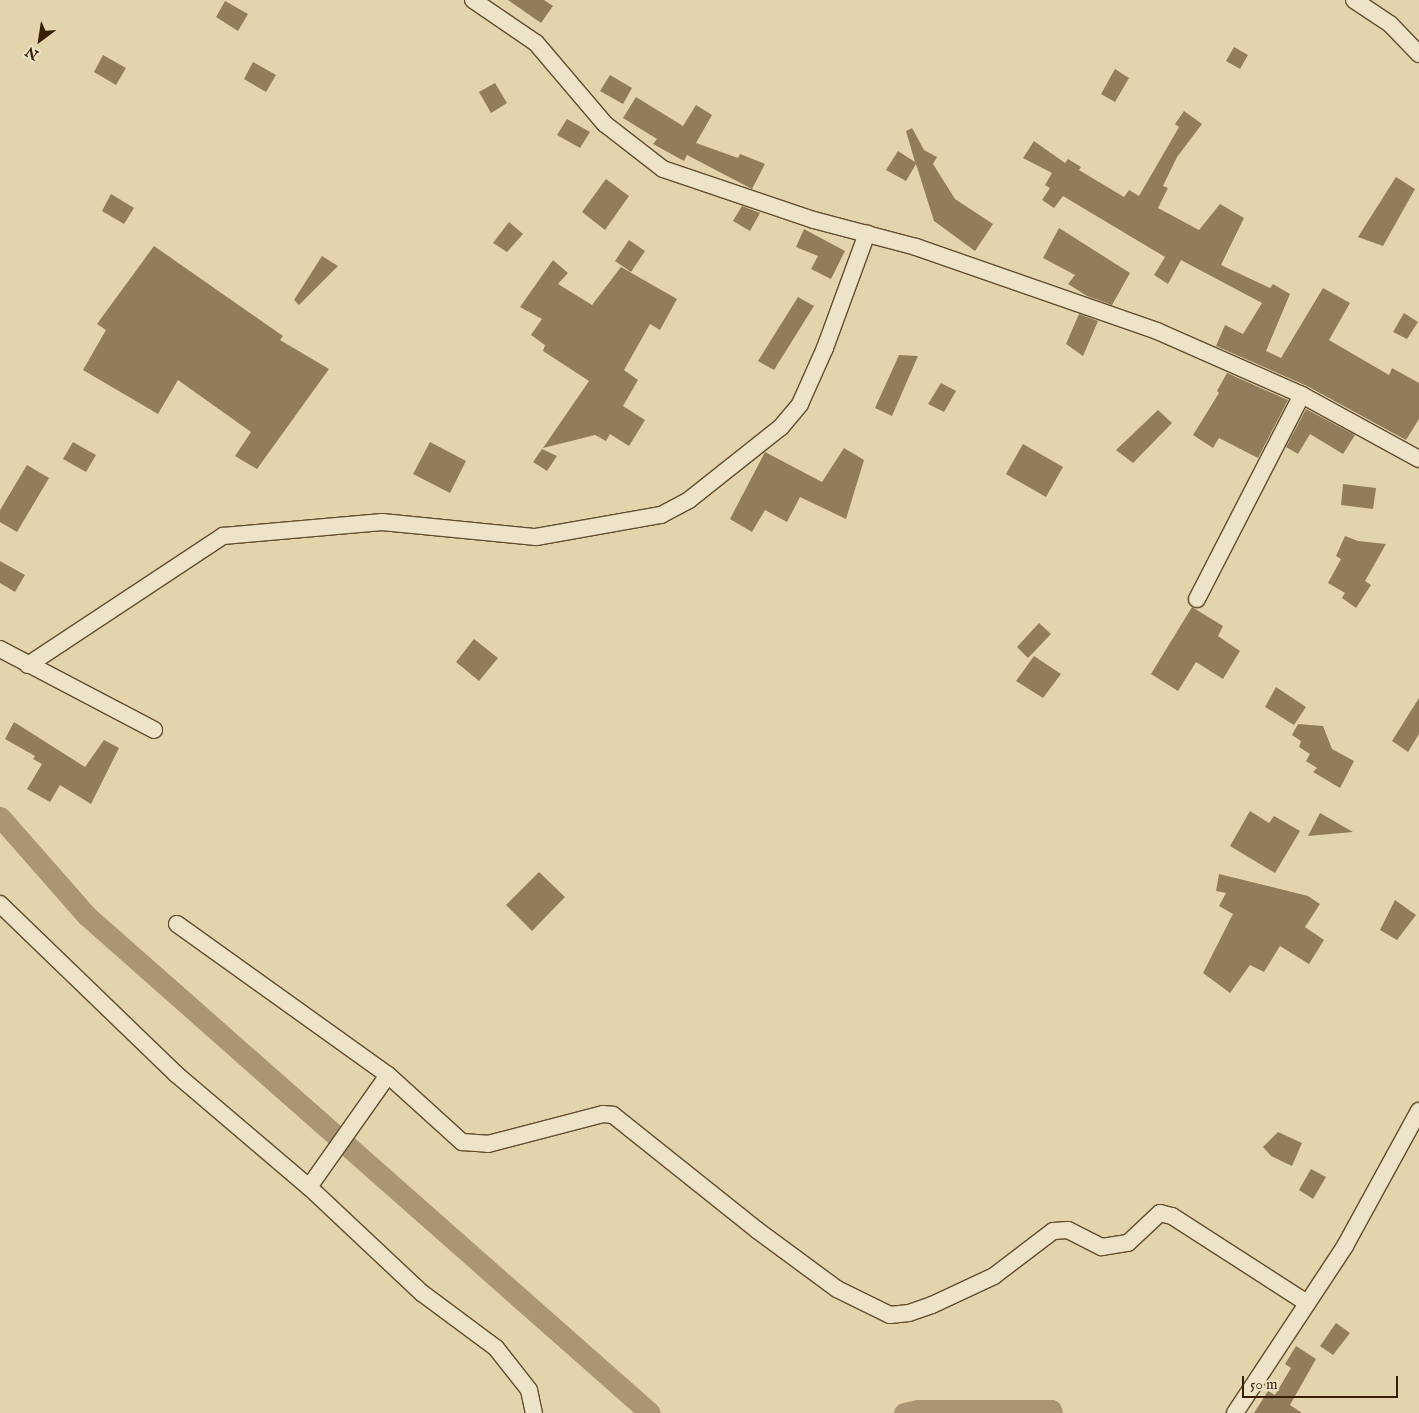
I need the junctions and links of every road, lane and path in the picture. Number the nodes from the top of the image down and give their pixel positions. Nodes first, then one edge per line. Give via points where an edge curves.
1 (473, 0) edge
2 (1354, 0) edge
3 (1419, 54) edge
4 (867, 233) junction
5 (1302, 395) junction
6 (1419, 459) edge
7 (1197, 599) dead end
8 (0, 649) edge
9 (28, 665) junction
10 (154, 730) dead end
11 (0, 904) edge
12 (176, 924) dead end
13 (388, 1075) junction
14 (1419, 1111) edge
15 (309, 1187) junction
16 (1307, 1303) junction
17 (534, 1413) edge
18 (1235, 1413) edge

1 - 4 street via 536,44 605,124 663,169 814,220
2 - 3 street via 1390,24
4 - 5 street via 1157,332
4 - 9 street via 825,348 800,404 781,427 689,500 662,515 536,537 382,522 223,536
5 - 6 street
5 - 7 street
8 - 9 street
9 - 10 street
11 - 15 street via 176,1074
12 - 13 street
13 - 15 street
13 - 16 street via 462,1142 488,1144 602,1114 613,1115 829,1283 890,1315 909,1314 994,1276 1053,1231 1068,1230 1102,1247 1128,1243 1160,1213 1172,1216
14 - 16 street via 1345,1246
15 - 17 street via 422,1293 496,1348 529,1390
16 - 18 street

